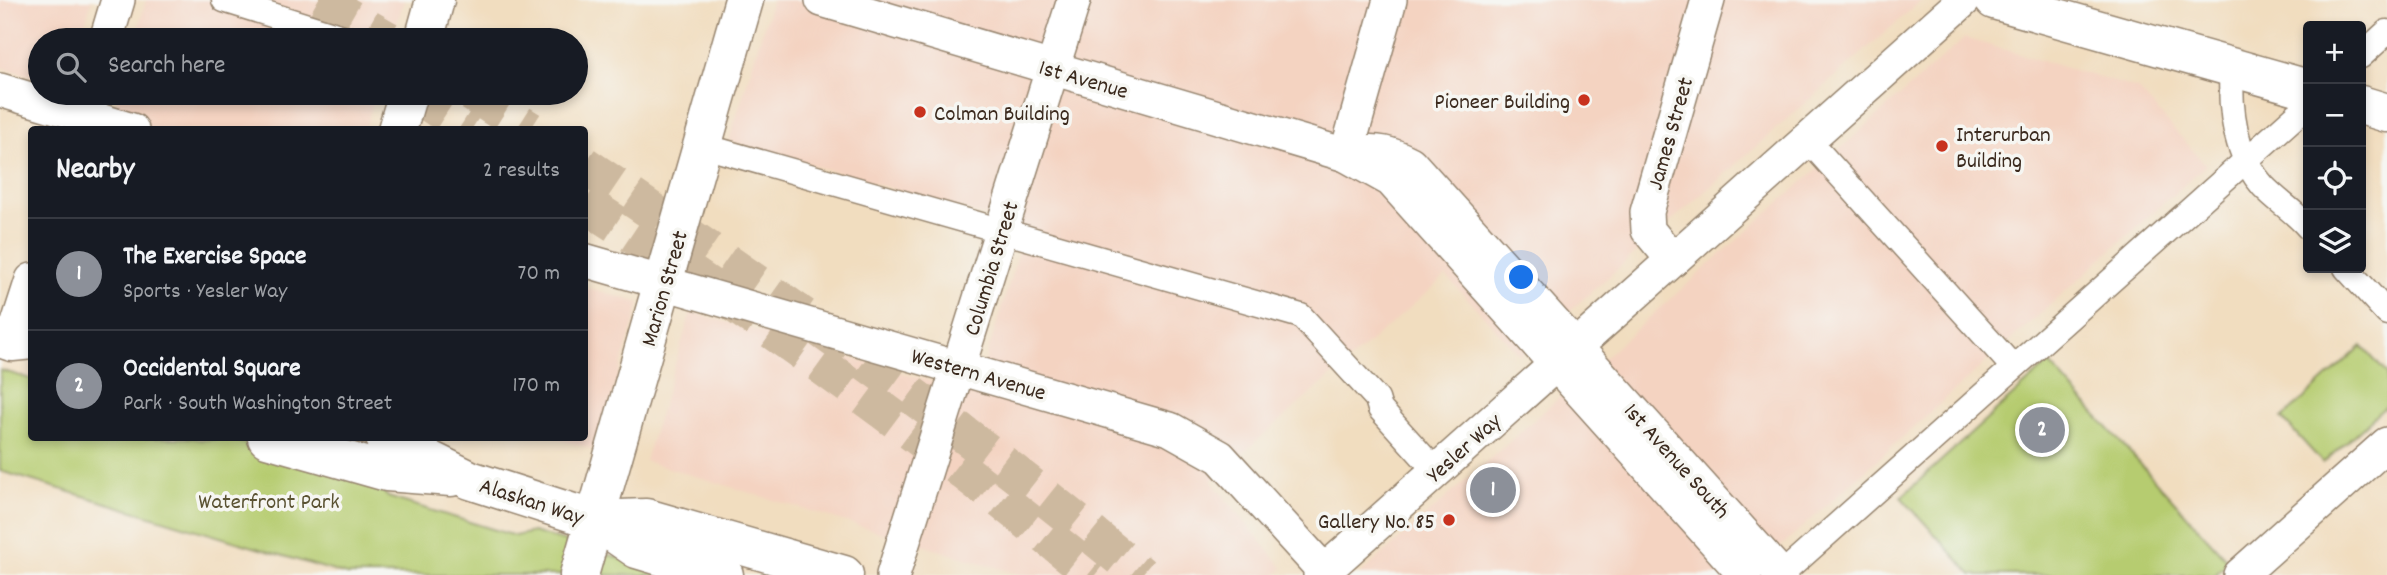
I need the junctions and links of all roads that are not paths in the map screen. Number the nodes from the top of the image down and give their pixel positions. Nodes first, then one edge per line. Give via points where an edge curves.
1 (118, 0) edge
2 (224, 0) edge
3 (435, 0) edge
4 (744, 0) edge
5 (822, 0) edge
6 (1074, 0) edge
7 (1390, 0) edge
8 (1708, 0) edge
9 (1964, 0) edge
10 (1994, 0) edge
11 (110, 28) edge
12 (314, 28) edge
13 (427, 28) edge
14 (2387, 32) edge
15 (2366, 51) edge
16 (2232, 66) junction
17 (1053, 68) junction
18 (2303, 87) edge
19 (0, 90) edge
20 (28, 98) edge
21 (55, 105) edge
22 (404, 105) edge
23 (2366, 107) edge
24 (2303, 109) edge
25 (85, 113) edge
26 (2387, 113) edge
27 (121, 126) edge
28 (398, 126) edge
29 (1808, 140) junction
30 (704, 146) junction
31 (1346, 155) junction
32 (2246, 160) junction
33 (2303, 222) edge
34 (1001, 232) junction
35 (1673, 260) junction
36 (588, 261) edge
37 (2351, 273) edge
38 (664, 284) junction
39 (28, 300) edge
40 (2387, 313) edge
41 (19, 345) edge
42 (1566, 354) junction
43 (959, 366) junction
44 (2013, 367) junction
45 (391, 441) edge
46 (307, 443) edge
47 (2387, 444) edge
48 (1440, 468) junction
49 (470, 480) junction
50 (595, 520) junction
51 (1322, 573) edge
52 (579, 575) edge
53 (724, 575) edge
54 (844, 575) edge
55 (893, 575) edge
56 (1745, 575) edge
57 (1781, 575) edge
58 (2240, 575) edge

1 - 11 main road
2 - 12 street
3 - 13 main road
4 - 30 main road, Marion Street
5 - 17 main road, 1st Avenue
6 - 17 main road, Columbia Street
7 - 31 main road
8 - 35 main road, James Street via 1647,212 1647,230
9 - 29 main road, Yesler Way
10 - 16 main road
14 - 15 street
16 - 18 main road
16 - 32 street via 2230,103
17 - 31 main road, 1st Avenue
17 - 34 main road, Columbia Street
19 - 20 main road
21 - 25 main road
22 - 28 main road
23 - 26 main road
24 - 32 street
25 - 27 main road
29 - 35 main road, Yesler Way
29 - 44 street
30 - 34 street
30 - 38 main road, Marion Street
31 - 42 main road, 1st Avenue via 1391,180
32 - 33 street via 2266,189
32 - 44 street
34 - 43 main road, Columbia Street
34 - 48 street via 1301,316 1426,460
35 - 42 main road, Yesler Way
36 - 38 main road, Western Avenue
37 - 40 street
38 - 43 main road, Western Avenue
38 - 50 main road, Marion Street
39 - 41 main road
42 - 48 main road, Yesler Way
42 - 56 main road, 1st Avenue South
42 - 57 main road, 1st Avenue South
43 - 51 main road, Western Avenue via 1170,429 1200,444 1220,457
43 - 55 main road, Columbia Street
44 - 57 street
45 - 49 main road, Alaskan Way
46 - 49 main road, Alaskan Way via 387,472
47 - 58 main road
48 - 51 main road, Yesler Way
49 - 50 main road, Alaskan Way
50 - 52 main road, Marion Street
50 - 53 main road, Alaskan Way via 638,549
50 - 54 main road, Alaskan Way via 646,518

